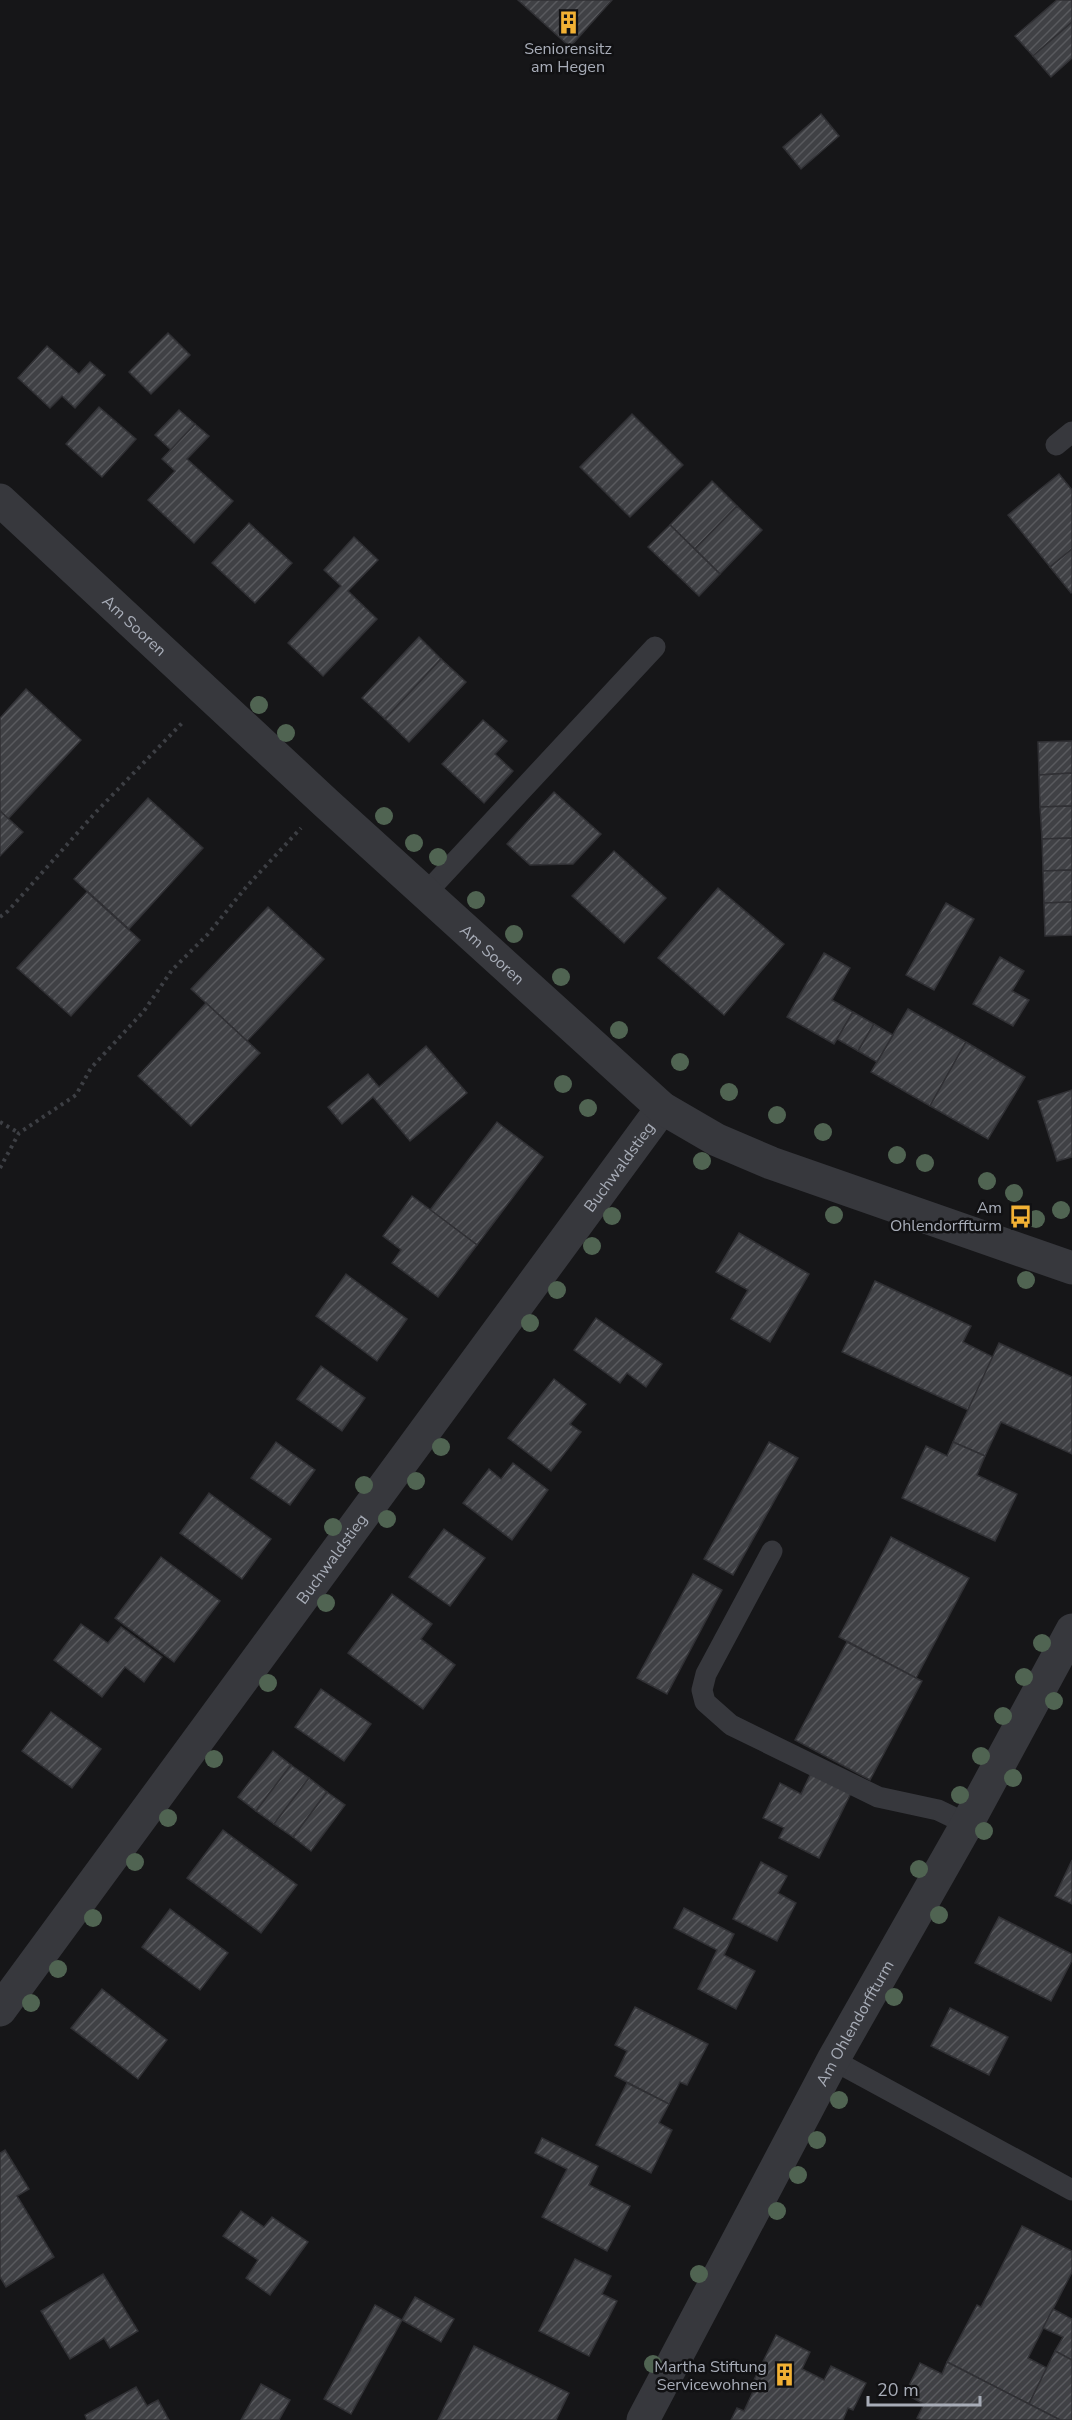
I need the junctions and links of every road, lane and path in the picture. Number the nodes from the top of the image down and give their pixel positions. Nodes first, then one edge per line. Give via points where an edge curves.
1 (1072, 432) edge
2 (1056, 446) dead end
3 (0, 500) edge
4 (655, 647) dead end
5 (209, 694) junction
6 (326, 802) junction
7 (426, 893) junction
8 (0, 917) edge
9 (662, 1108) junction
10 (0, 1122) edge
11 (19, 1133) junction
12 (0, 1168) edge
13 (1072, 1268) edge
14 (771, 1551) dead end
15 (1072, 1630) edge
16 (968, 1824) junction
17 (0, 2010) edge
18 (833, 2060) junction
19 (1072, 2190) edge
20 (643, 2420) edge

1 - 2 lane
3 - 5 street, Am Sooren
4 - 7 lane
5 - 6 street, Am Sooren
5 - 8 path
6 - 7 street, Am Sooren
6 - 11 path via 172,970 144,1011 91,1068 76,1095
7 - 9 street, Am Sooren
9 - 13 street, Am Sooren via 717,1140 771,1163
9 - 17 street, Buchwaldstieg
10 - 11 path
11 - 12 path
14 - 16 lane via 706,1674 702,1690 705,1702 731,1725 878,1797 949,1813
15 - 16 street, Am Ohlendorffturm
16 - 18 street, Am Ohlendorffturm
18 - 19 lane
18 - 20 street, Am Ohlendorffturm

